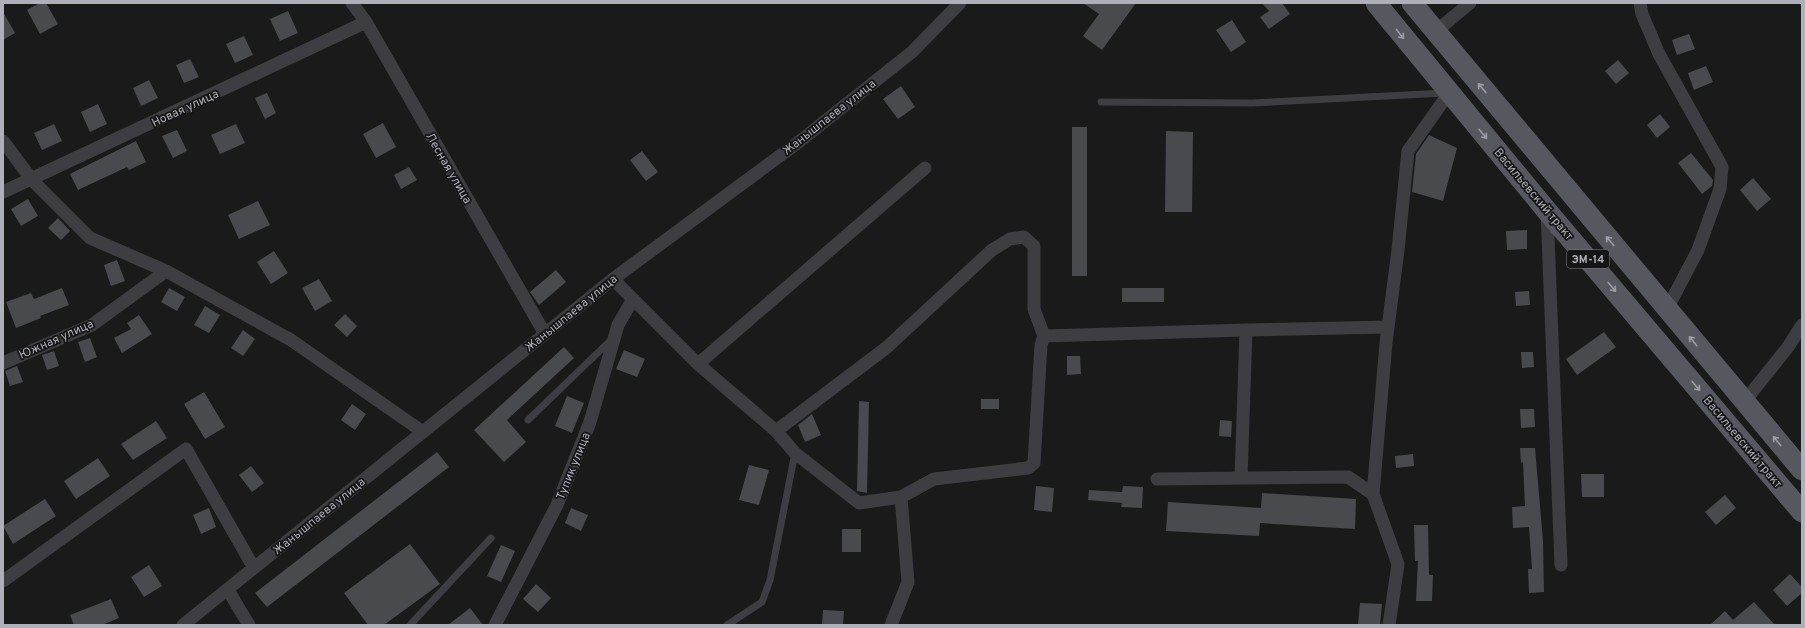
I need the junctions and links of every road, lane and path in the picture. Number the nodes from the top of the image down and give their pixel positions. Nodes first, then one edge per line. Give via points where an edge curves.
1 (352, 3) edge
2 (960, 3) edge
3 (1376, 3) edge
4 (1412, 3) edge
5 (1470, 3) edge
6 (1640, 3) edge
7 (366, 22) junction
8 (1435, 32) junction
9 (1449, 93) junction
10 (1102, 102) dead end
11 (3, 141) edge
12 (925, 168) dead end
13 (32, 180) junction
14 (3, 192) edge
15 (1547, 211) junction
16 (166, 272) junction
17 (613, 279) junction
18 (633, 299) junction
19 (1668, 309) junction
20 (1802, 324) edge
21 (1388, 327) junction
22 (1246, 330) junction
23 (545, 334) junction
24 (615, 336) junction
25 (1044, 336) junction
26 (3, 363) edge
27 (698, 364) junction
28 (1744, 402) junction
29 (528, 420) dead end
30 (776, 431) junction
31 (423, 432) junction
32 (795, 454) junction
33 (1802, 470) edge
34 (1241, 478) junction
35 (1157, 480) dead end
36 (1373, 494) junction
37 (901, 497) junction
38 (1802, 512) edge
39 (491, 538) dead end
40 (1561, 565) dead end
41 (254, 568) junction
42 (3, 581) edge
43 (228, 590) junction
44 (184, 625) edge
45 (250, 625) edge
46 (410, 625) edge
47 (494, 625) edge
48 (727, 625) edge
49 (891, 625) edge
50 (1389, 625) edge

1 - 7 street, Лесная улица
2 - 17 street, Жанышпаева улица via 912,52 800,141
3 -> 9 main road, Васильевский тракт / ЭМ-14
4 - 8 main road, ЭМ-14
5 - 8 street
6 - 19 street via 1659,54 1722,167 1720,189 1698,250
7 - 13 street, Новая улица
7 - 23 street, Лесная улица
19 -> 8 main road, ЭМ-14
9 - 10 lane via 1252,103
9 -> 15 main road, Васильевский тракт / ЭМ-14
9 - 21 street via 1408,152
11 - 13 street
12 - 27 street
13 - 14 street, Новая улица
13 - 16 street via 90,238
15 -> 38 main road, Васильевский тракт / ЭМ-14
15 - 40 street
16 - 26 street, Южная улица via 92,325
16 - 31 street via 291,340
17 - 18 street
17 - 23 street, Жанышпаева улица
18 - 24 street, Тупик улица via 618,325
18 - 27 street
28 -> 19 main road, ЭМ-14
20 - 28 street via 1788,347
21 - 22 street
21 - 36 street
22 - 25 street
22 - 34 street
23 - 31 street, Жанышпаева улица
24 - 29 lane
24 - 47 street, Тупик улица via 590,422 557,505
25 - 30 street via 1034,309 1034,246 1024,237 1010,239 992,250 886,348
25 - 37 street via 1041,345 1034,463 1028,468 934,480
27 - 30 street
33 -> 28 main road, ЭМ-14
30 - 32 street
31 - 41 street, Жанышпаева улица
32 - 37 street via 859,503
32 - 48 lane via 770,580 762,602
34 - 35 street
34 - 36 street via 1348,477
36 - 50 street via 1398,564
37 - 49 street via 908,582
39 - 46 lane
41 - 42 street via 186,449
41 - 43 street, Жанышпаева улица
43 - 44 street, Жанышпаева улица
43 - 45 street

